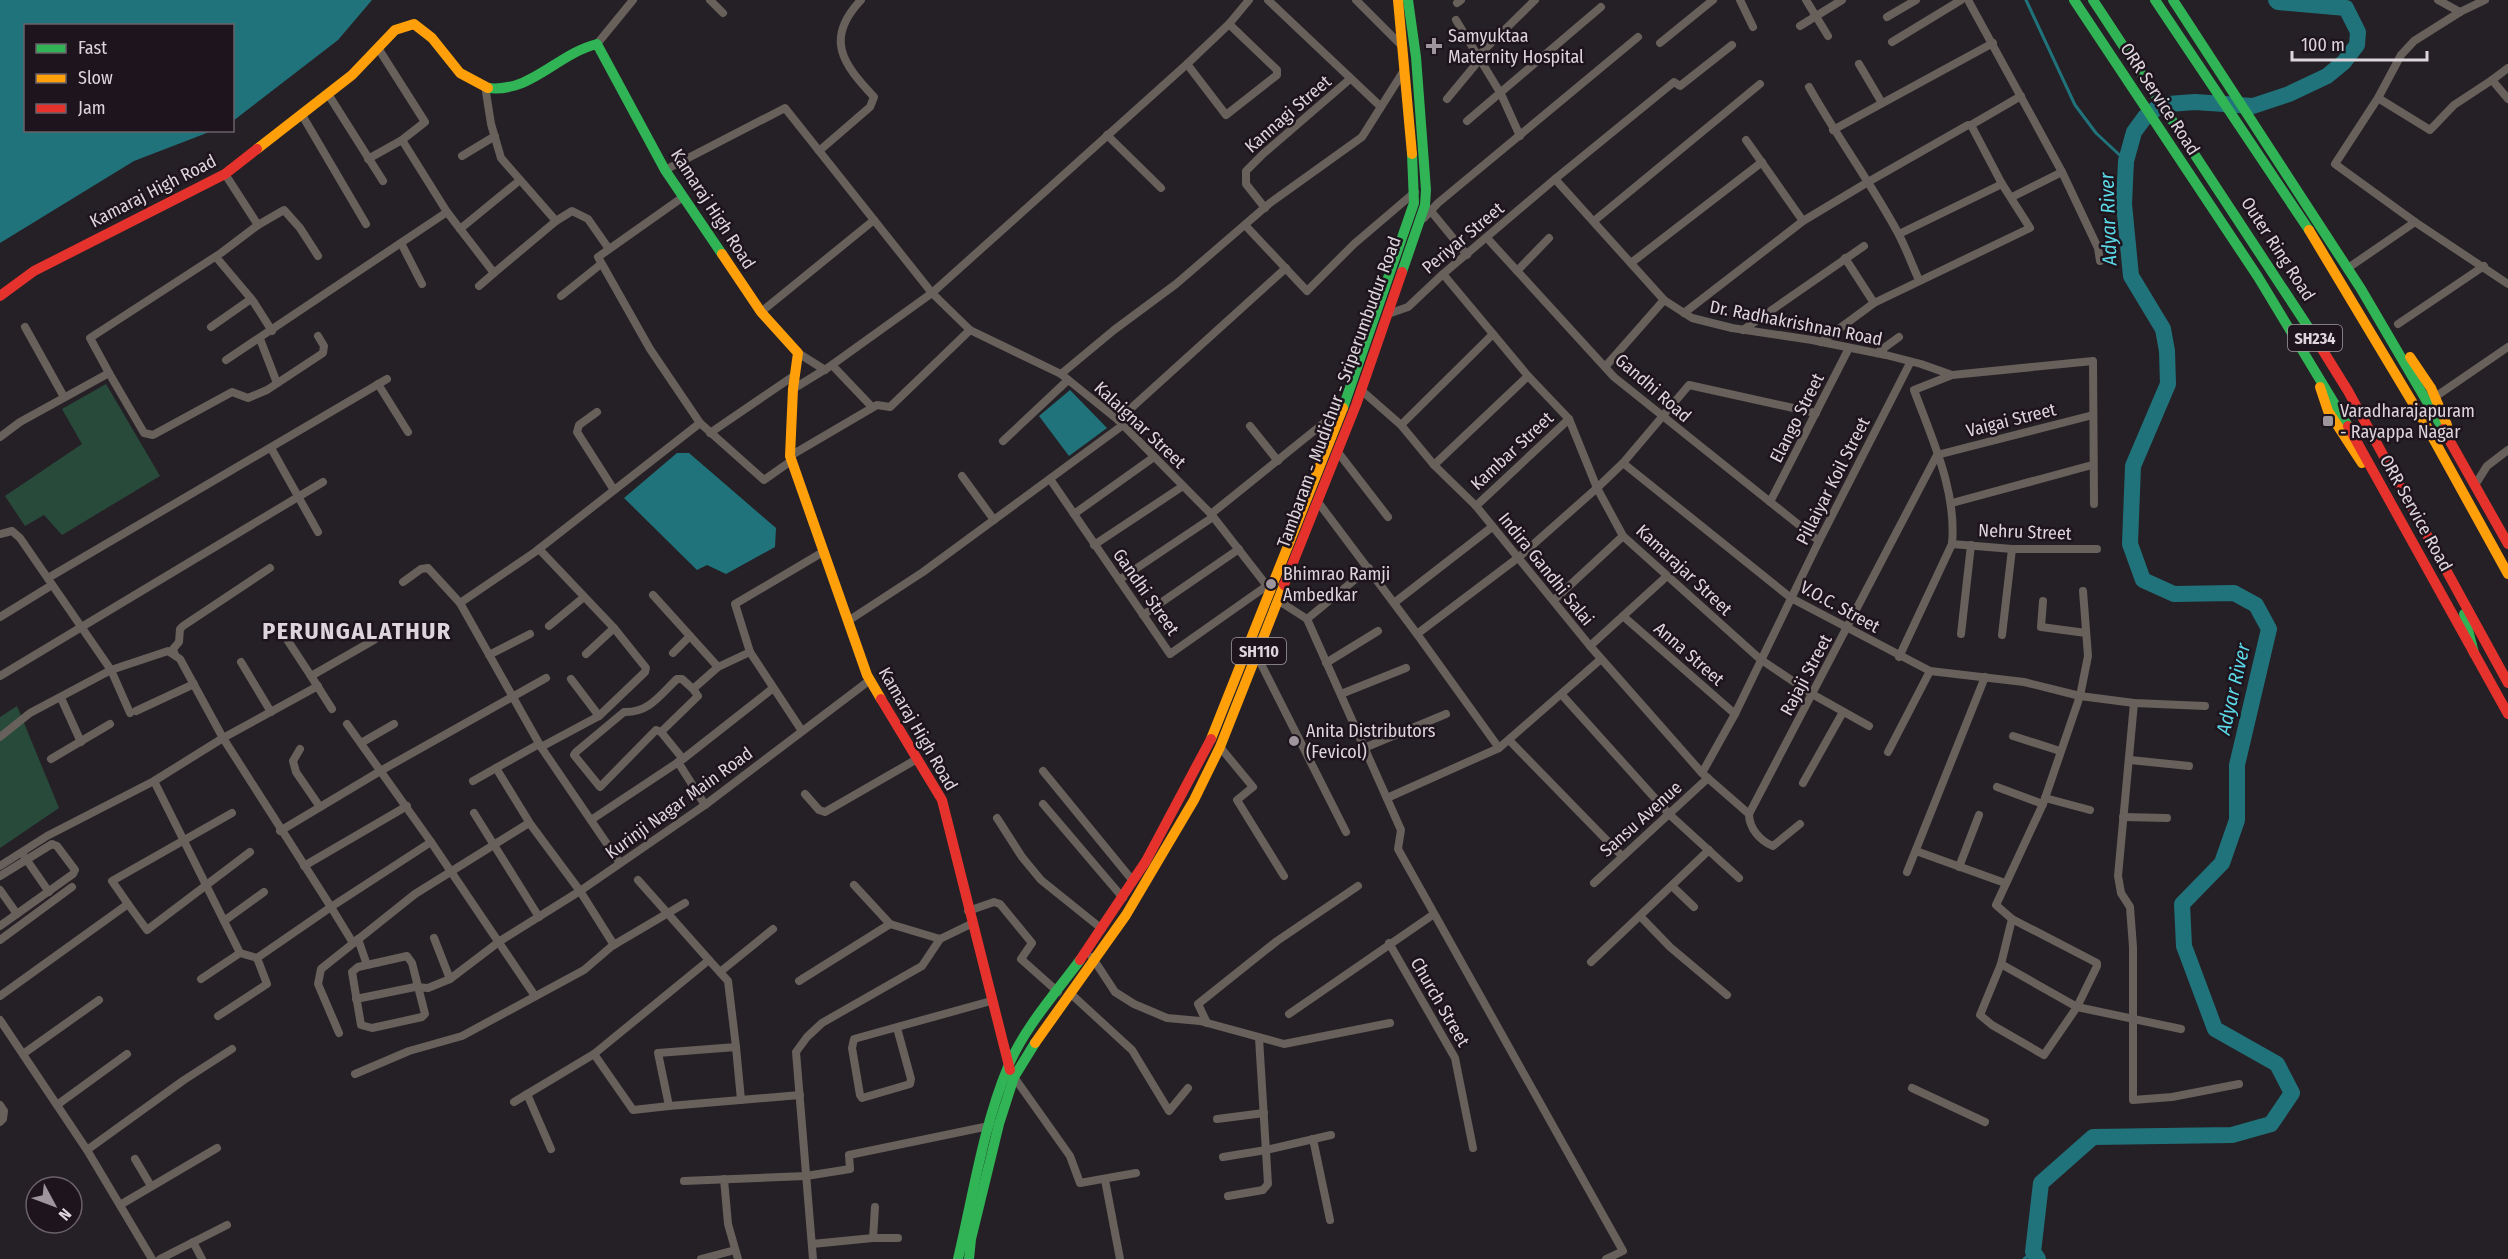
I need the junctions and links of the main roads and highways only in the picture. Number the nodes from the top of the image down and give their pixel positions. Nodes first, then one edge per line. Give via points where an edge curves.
1 (1398, 0) edge
2 (1408, 0) edge
3 (2074, 0) edge
4 (2093, 0) edge
5 (2155, 0) edge
6 (2173, 0) edge
7 (0, 296) edge
8 (1376, 313) junction
9 (1388, 314) junction
10 (2385, 329) junction
11 (1351, 384) junction
12 (1361, 390) junction
13 (2452, 445) junction
14 (2508, 544) edge
15 (2508, 574) edge
16 (1269, 588) junction
17 (2459, 593) junction
18 (1279, 601) junction
19 (2474, 652) junction
20 (2508, 683) edge
21 (2508, 714) edge
22 (1008, 1065) junction
23 (1014, 1077) junction
24 (958, 1259) edge
25 (969, 1259) edge

1 - 8 main road, Tambaram - Mudichur - Sriperumbudur Road / SH110 via 1415,192
2 - 9 main road, Tambaram - Mudichur - Sriperumbudur Road / SH110 via 1416,57 1425,206
3 - 19 main road, ORR Service Road via 2315,369
4 - 17 main road, Outer Ring Road / SH234 via 2348,390
5 - 15 main road, Outer Ring Road / SH234 via 2338,276
6 - 10 main road
7 - 22 main road, Kamaraj High Road via 34,271 225,174 352,75 395,30 414,24 431,37 463,76 505,90 527,83 582,45 597,44 665,170 761,312 798,353 790,458 870,680 942,800
8 - 9 main road
8 - 11 main road, Tambaram - Mudichur - Sriperumbudur Road / SH110
9 - 12 main road, Tambaram - Mudichur - Sriperumbudur Road / SH110
10 - 13 main road
10 - 13 main road via 2420,371 2446,422
11 - 12 main road
11 - 16 main road, Tambaram - Mudichur - Sriperumbudur Road / SH110
12 - 18 main road, Tambaram - Mudichur - Sriperumbudur Road / SH110
13 - 14 main road
16 - 18 main road
16 - 22 main road, Tambaram - Mudichur - Sriperumbudur Road / SH110 via 1209,744 1184,795 1123,898
17 - 19 main road
17 - 20 main road, Outer Ring Road / SH234
18 - 23 main road, Tambaram - Mudichur - Sriperumbudur Road / SH110 via 1220,747 1194,800 1094,960
19 - 21 main road, ORR Service Road
22 - 23 main road, Kamaraj High Road
22 - 24 main road, Tambaram - Mudichur - Sriperumbudur Road / SH110 via 988,1126
23 - 25 main road, Tambaram - Mudichur - Sriperumbudur Road / SH110 via 999,1124

